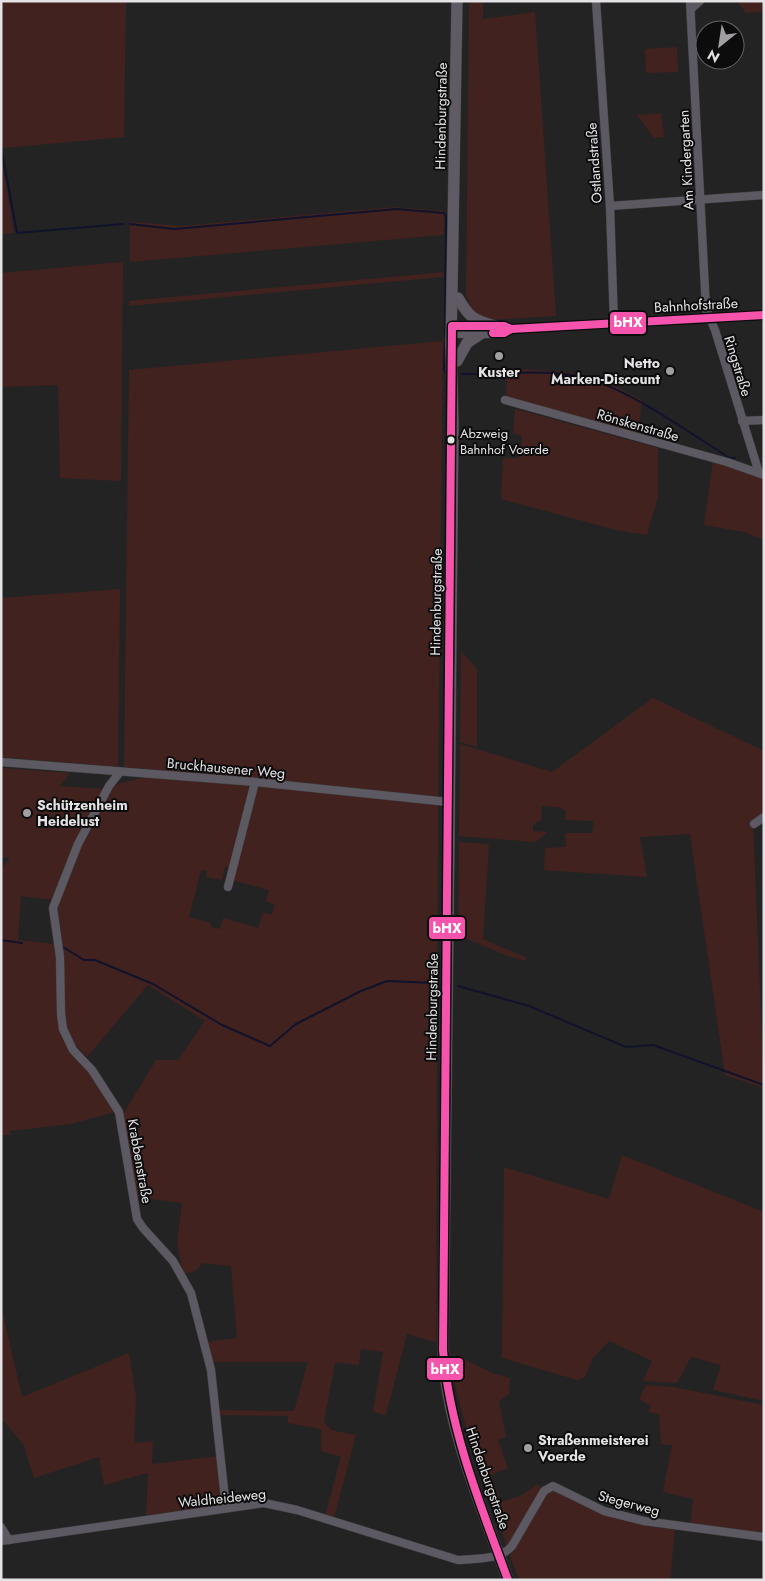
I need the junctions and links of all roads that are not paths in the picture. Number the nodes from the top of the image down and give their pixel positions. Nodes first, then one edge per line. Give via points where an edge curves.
1 (457, 1) edge
2 (596, 1) edge
3 (700, 1) edge
4 (691, 5) edge
5 (764, 195) edge
6 (700, 199) junction
7 (610, 206) junction
8 (454, 231) junction
9 (458, 298) junction
10 (764, 315) edge
11 (710, 318) junction
12 (614, 323) junction
13 (495, 326) junction
14 (455, 329) junction
15 (511, 329) junction
16 (482, 333) junction
17 (457, 360) junction
18 (505, 400) dead end
19 (764, 420) edge
20 (742, 421) junction
21 (453, 424) junction
22 (761, 474) edge
23 (1, 762) edge
24 (120, 772) junction
25 (254, 782) junction
26 (448, 802) junction
27 (764, 817) edge
28 (754, 824) dead end
29 (228, 886) dead end
30 (226, 1508) junction
31 (1, 1526) edge
32 (764, 1537) edge
33 (5, 1540) edge
34 (499, 1556) junction
35 (508, 1580) edge

1 - 8 main road, Hindenburgstraße
2 - 7 street, Ostlandstraße
3 - 4 street
4 - 6 street, Am Kindergarten
5 - 6 street
6 - 7 street
6 - 11 street, Am Kindergarten via 706,309
7 - 12 street, Ostlandstraße
8 - 9 main road, Hindenburgstraße
8 - 14 main road, Hindenburgstraße
9 - 13 main road via 468,315
9 - 14 main road, Hindenburgstraße
10 - 11 street, Bahnhofstraße
11 - 12 street, Bahnhofstraße
11 - 20 street, Ringstraße
12 - 15 street, Bahnhofstraße
13 - 14 street, Bahnhofstraße
13 - 15 street, Bahnhofstraße
14 - 16 street, Bahnhofstraße
14 - 17 main road, Hindenburgstraße
14 - 21 main road, Hindenburgstraße
15 - 16 street, Bahnhofstraße
16 - 17 main road via 467,343
17 - 21 main road, Hindenburgstraße via 458,390
18 - 22 street, Rönskenstraße
19 - 20 street
20 - 22 street, Ringstraße
21 - 26 main road, Hindenburgstraße
23 - 24 street, Bruckhausener Weg
24 - 25 street, Bruckhausener Weg
24 - 30 street, Krabbenstraße via 78,844 54,908 60,957 61,1014 68,1041 92,1070 119,1112 138,1219 173,1261 191,1293 211,1370
25 - 26 street, Bruckhausener Weg
25 - 29 street
26 - 34 main road, Hindenburgstraße via 443,1367 452,1419
27 - 28 street
30 - 33 street, Waldheideweg
30 - 34 street, Waldheideweg via 264,1503 283,1506 458,1560
31 - 33 street
32 - 34 street, Stegerweg via 644,1522 604,1511 554,1486 544,1491 512,1546
34 - 35 main road, Hindenburgstraße

